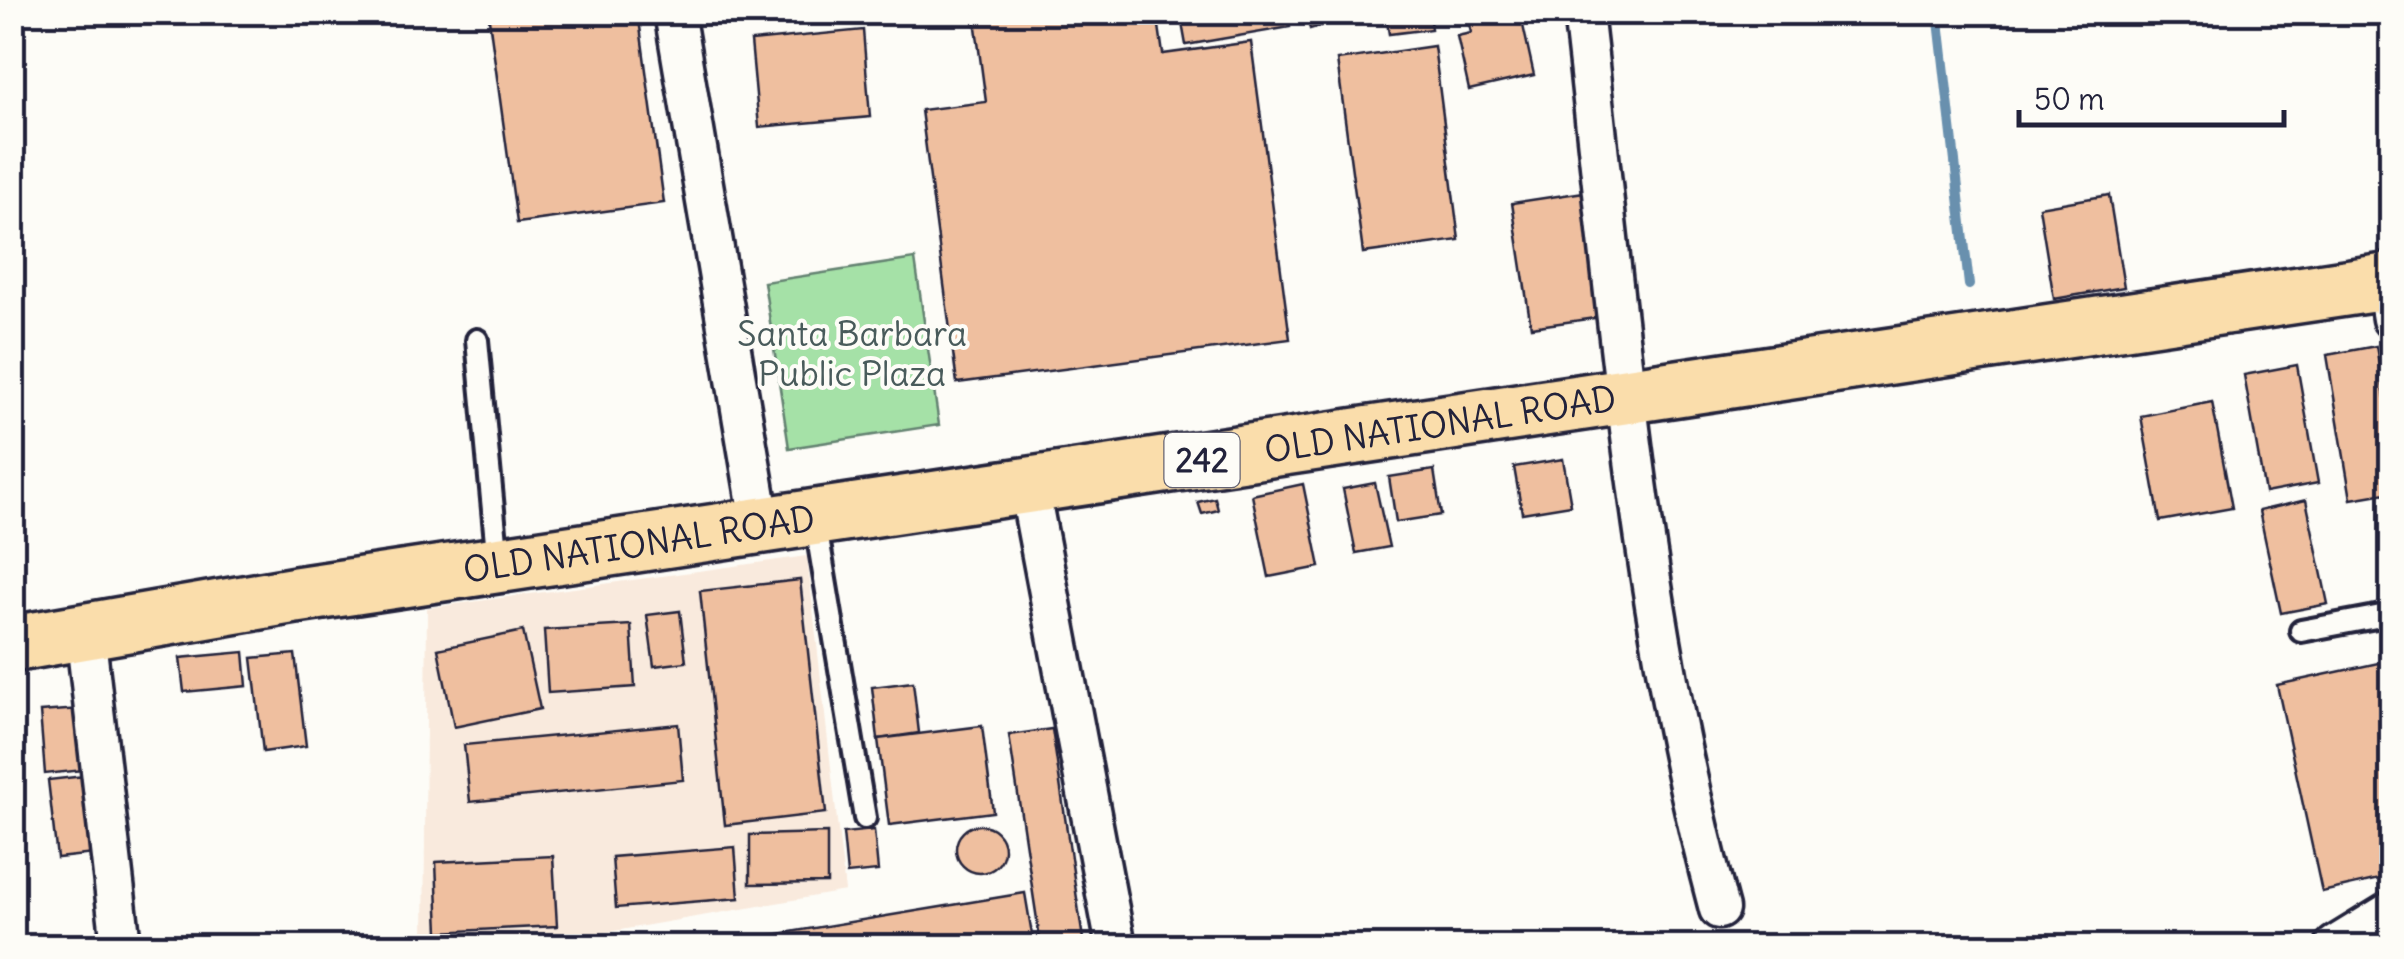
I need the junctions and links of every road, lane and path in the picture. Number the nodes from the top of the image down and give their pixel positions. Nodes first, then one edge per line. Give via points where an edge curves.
1 (674, 12) edge
2 (1584, 12) edge
3 (2390, 294) edge
4 (476, 340) dead end
5 (1627, 394) junction
6 (1028, 487) junction
7 (814, 518) junction
8 (761, 526) junction
9 (498, 564) junction
10 (2392, 614) edge
11 (2301, 630) dead end
12 (86, 631) junction
13 (12, 644) edge
14 (865, 818) dead end
15 (1720, 909) dead end
16 (2392, 911) edge
17 (120, 936) dead end
18 (1116, 946) edge
19 (2335, 946) edge

1 - 8 street
2 - 5 street
3 - 5 main road, OLD NATIONAL ROAD / 242
4 - 9 lane
5 - 6 main road, OLD NATIONAL ROAD / 242
5 - 15 street via 1662,658
6 - 7 main road, OLD NATIONAL ROAD / 242
6 - 18 street
7 - 8 main road, OLD NATIONAL ROAD / 242
7 - 14 lane
8 - 9 main road, OLD NATIONAL ROAD / 242
9 - 12 main road, OLD NATIONAL ROAD / 242
10 - 11 lane
12 - 13 main road, OLD NATIONAL ROAD / 242
12 - 17 street
16 - 19 street

